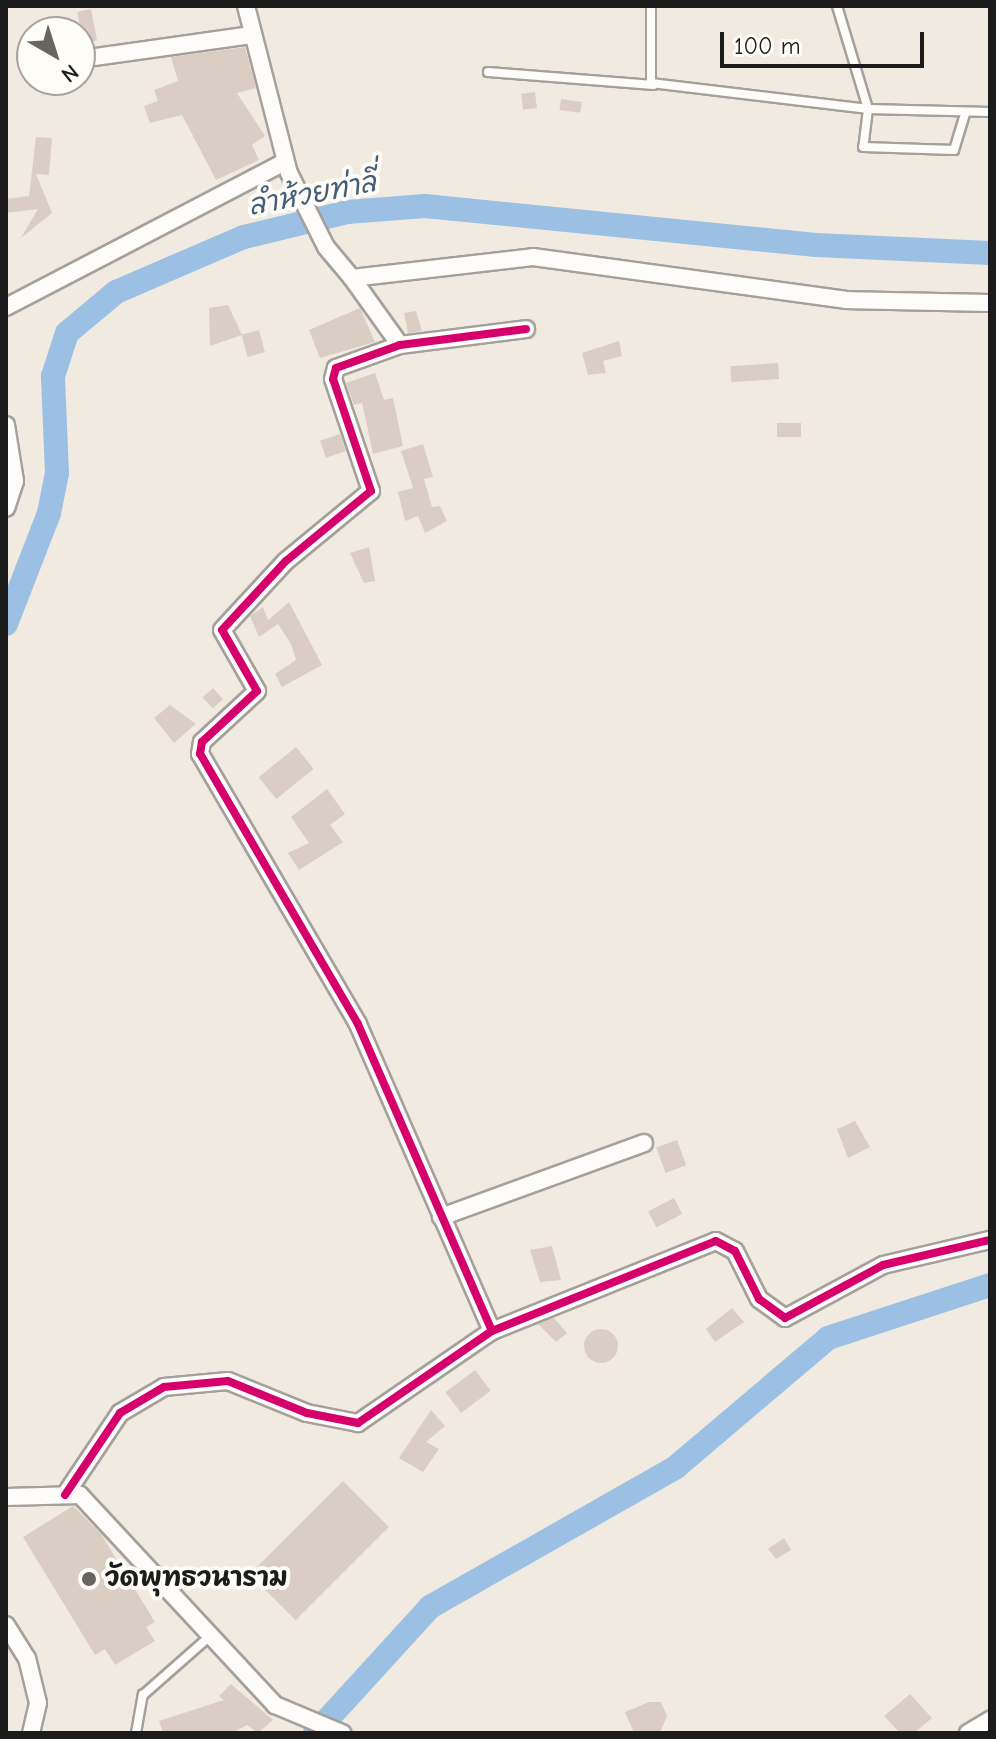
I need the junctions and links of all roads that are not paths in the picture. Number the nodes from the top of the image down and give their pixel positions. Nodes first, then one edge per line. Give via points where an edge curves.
1 (246, 6) edge
2 (651, 6) edge
3 (837, 6) edge
4 (252, 35) junction
5 (96, 57) edge
6 (488, 72) dead end
7 (666, 85) junction
8 (868, 109) junction
9 (990, 112) edge
10 (965, 114) junction
11 (287, 167) junction
12 (352, 278) junction
13 (990, 303) edge
14 (6, 307) edge
15 (526, 329) dead end
16 (400, 345) junction
17 (6, 425) edge
18 (6, 508) edge
19 (644, 1143) dead end
20 (441, 1217) junction
21 (990, 1240) edge
22 (492, 1331) junction
23 (65, 1495) junction
24 (6, 1497) edge
25 (6, 1625) edge
26 (210, 1636) junction
27 (990, 1720) edge
28 (31, 1733) edge
29 (136, 1733) edge
30 (342, 1733) edge
31 (968, 1733) edge

1 - 4 street
2 - 7 lane via 651,83
3 - 8 lane
4 - 5 street
4 - 11 street
6 - 7 lane
7 - 8 lane
8 - 10 lane
8 - 10 lane via 863,147 954,150
9 - 10 lane
11 - 12 street via 326,247
11 - 14 street
12 - 13 street via 533,257 845,300
12 - 16 street
15 - 16 street
16 - 20 street via 336,368 333,379 371,491 286,561 222,630 257,691 202,742 200,754 358,1024
17 - 18 street via 15,481
19 - 20 street
20 - 22 street
21 - 22 street via 883,1265 785,1318 759,1299 735,1251 716,1241
22 - 23 street via 358,1423 307,1413 228,1381 164,1387 120,1413
23 - 24 street
23 - 26 street via 80,1495 102,1511
25 - 28 street via 27,1658 38,1703
26 - 29 lane via 143,1695
26 - 30 street via 275,1705
27 - 31 street

